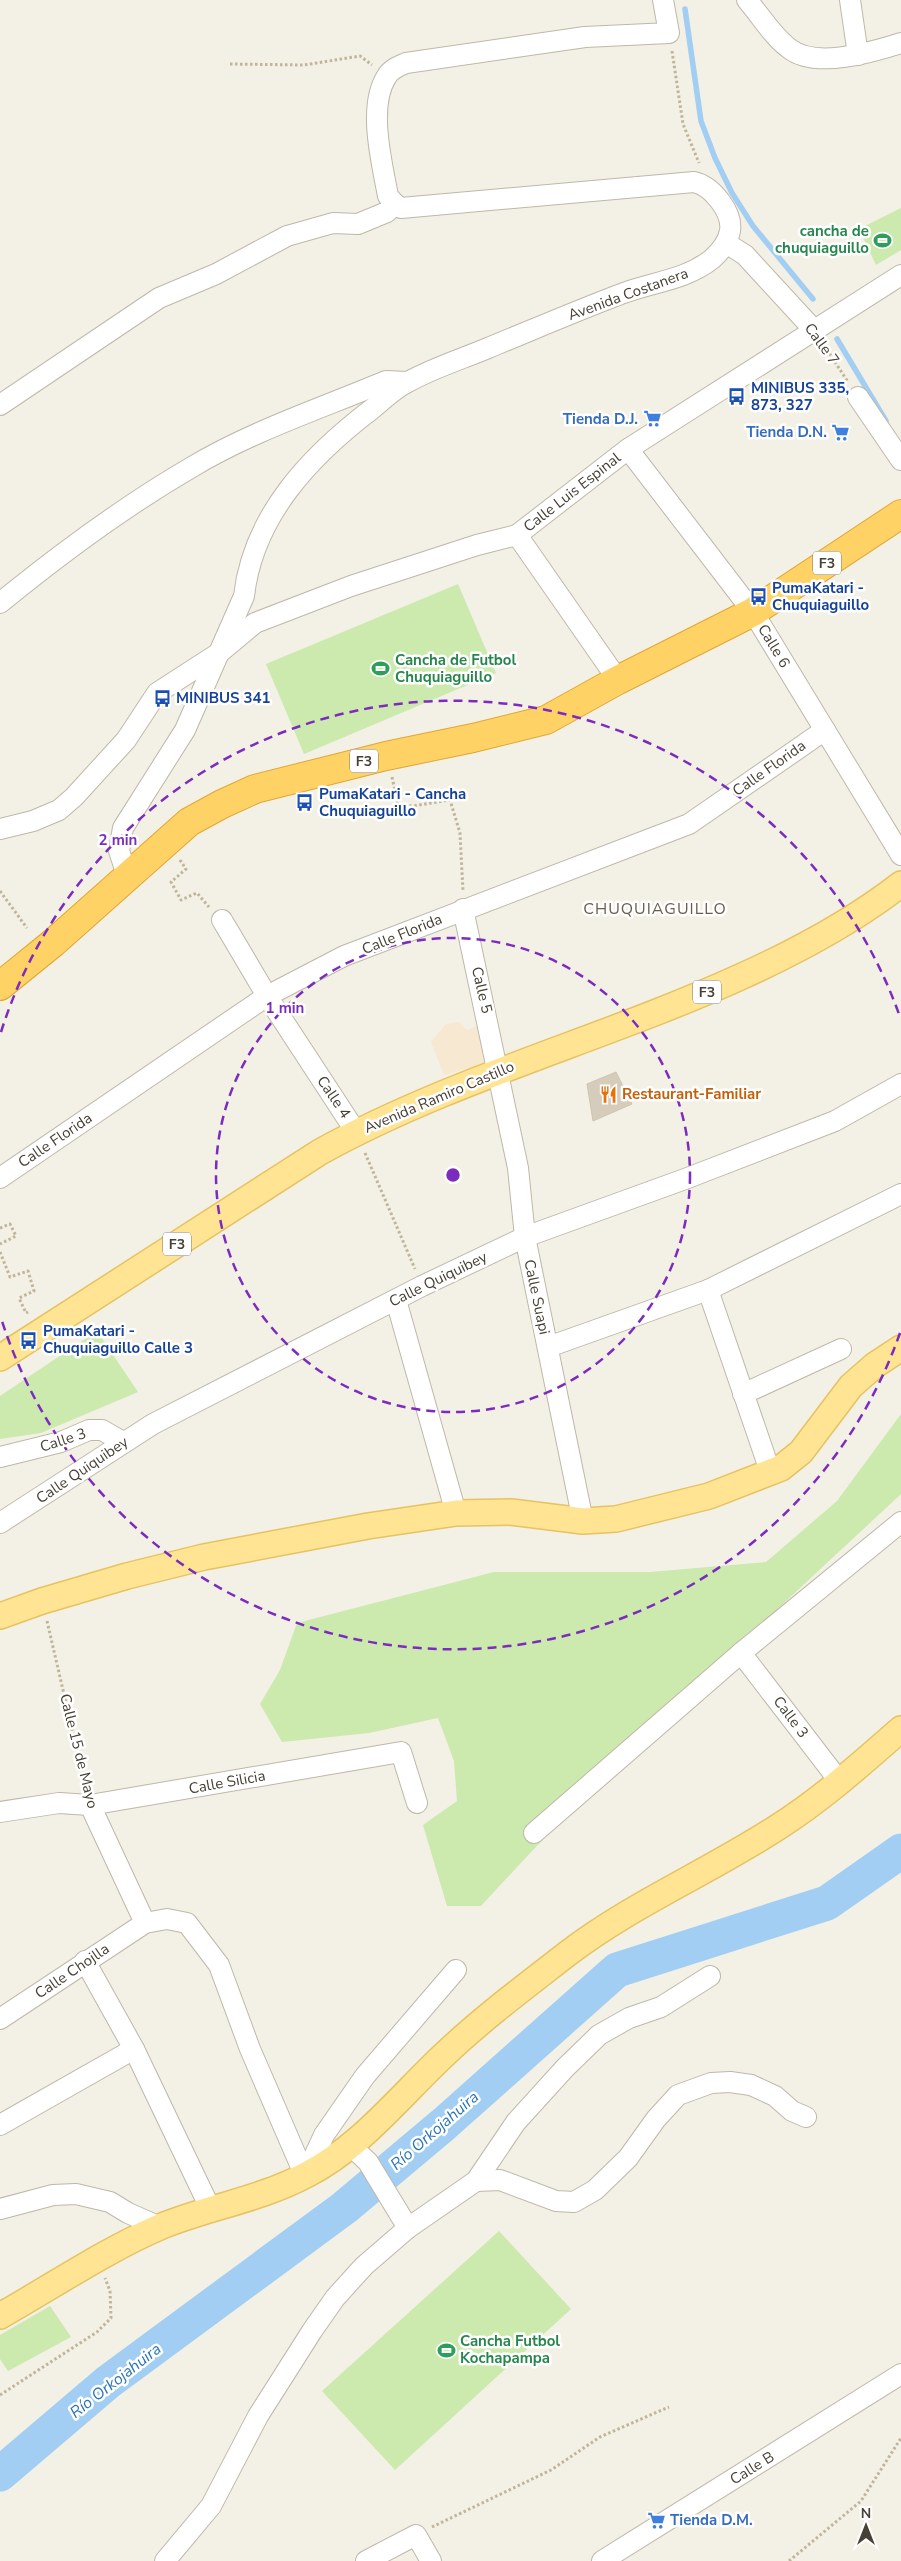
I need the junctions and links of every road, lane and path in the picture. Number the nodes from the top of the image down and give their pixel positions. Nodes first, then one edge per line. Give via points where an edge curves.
1 (663, 0) edge
2 (748, 0) edge
3 (850, 0) edge
4 (669, 33) junction
5 (901, 43) edge
6 (858, 55) junction
7 (230, 64) dead end
8 (386, 76) junction
9 (703, 184) junction
10 (395, 204) junction
11 (726, 243) junction
12 (900, 278) edge
13 (814, 330) junction
14 (407, 382) junction
15 (858, 397) joint
16 (0, 405) edge
17 (628, 448) junction
18 (901, 460) edge
19 (901, 514) edge
20 (517, 535) junction
21 (0, 603) edge
22 (753, 612) junction
23 (219, 653) junction
24 (618, 680) junction
25 (825, 730) junction
26 (386, 756) junction
27 (0, 829) edge
28 (168, 841) junction
29 (901, 855) edge
30 (127, 875) junction
31 (901, 884) edge
32 (0, 891) edge
33 (463, 910) junction
34 (222, 920) joint
35 (27, 928) dead end
36 (0, 986) edge
37 (267, 996) junction
38 (498, 1072) junction
39 (901, 1084) edge
40 (356, 1132) junction
41 (0, 1178) edge
42 (901, 1194) edge
43 (0, 1228) edge
44 (525, 1236) junction
45 (0, 1244) edge
46 (0, 1252) edge
47 (422, 1286) junction
48 (708, 1290) junction
49 (396, 1300) junction
50 (48, 1327) junction
51 (548, 1347) junction
52 (901, 1348) edge
53 (841, 1349) dead end
54 (0, 1358) edge
55 (743, 1394) junction
56 (123, 1442) junction
57 (0, 1456) edge
58 (770, 1472) junction
59 (456, 1513) junction
60 (583, 1521) junction
61 (901, 1522) edge
62 (0, 1523) edge
63 (42, 1601) junction
64 (0, 1616) edge
65 (741, 1653) junction
66 (901, 1729) edge
67 (840, 1782) junction
68 (416, 1803) dead end
69 (90, 1805) junction
70 (0, 1812) edge
71 (534, 1833) dead end
72 (145, 1923) junction
73 (85, 1961) junction
74 (456, 1970) dead end
75 (710, 1976) dead end
76 (0, 2019) edge
77 (134, 2049) junction
78 (806, 2117) dead end
79 (0, 2125) edge
80 (360, 2154) junction
81 (305, 2176) junction
82 (476, 2181) junction
83 (0, 2209) edge
84 (211, 2210) junction
85 (160, 2227) junction
86 (408, 2228) junction
87 (97, 2261) junction
88 (0, 2316) edge
89 (901, 2374) edge
90 (0, 2395) edge
91 (670, 2407) dead end
92 (901, 2438) edge
93 (416, 2535) junction
94 (165, 2561) edge
95 (366, 2561) edge
96 (431, 2561) edge
97 (602, 2561) edge
98 (789, 2561) edge

1 - 4 street
2 - 6 street via 777,36 801,56
3 - 6 street
4 - 8 street via 585,37 406,63
4 - 9 path via 683,124 704,176
5 - 6 street
7 - 8 path via 304,65 360,56
8 - 10 street via 379,98 377,129 388,196
9 - 10 street via 604,189 420,208 401,208
9 - 11 street via 715,195 726,214 730,229
10 - 16 street via 387,212 358,224 333,224 287,236 216,274 159,298
11 - 13 street, Calle 7 via 745,255
11 - 14 street, Avenida Costanera via 694,271 623,293
12 - 13 street, Calle Luis Espinal
13 - 15 path, Calle 7
13 - 17 street, Calle Luis Espinal
14 - 21 street via 386,381 193,466 128,508
14 - 23 street, Avenida Costanera via 340,433 288,487 253,551 244,596
15 - 18 street
17 - 20 street, Calle Luis Espinal
17 - 22 street, Calle 6
19 - 22 highway, F3
20 - 23 street, Calle Luis Espinal via 351,586 255,623
20 - 24 street
22 - 24 highway, F3
22 - 25 street, Calle 6
23 - 27 street, Calle Luis Espinal via 157,693 126,740 59,810 33,821
23 - 30 street, Avenida Costanera via 186,730 123,828 119,851
24 - 26 highway, F3 via 546,720
25 - 29 street, Calle 6
25 - 33 street, Calle Florida via 689,824
26 - 28 highway, F3 via 255,789 189,822
26 - 33 path via 398,805 450,800 460,833
28 - 30 highway, F3
28 - 34 path via 186,870 171,882 181,900 197,893
30 - 36 highway, F3 via 53,943
31 - 38 main road, Avenida Ramiro Castillo / F3 via 834,930 784,957 685,1002
32 - 35 path
33 - 37 street, Calle Florida via 344,956
33 - 38 street, Calle 5
34 - 37 street, Calle 4
37 - 40 street, Calle 4
37 - 41 street, Calle Florida
38 - 40 main road, Avenida Ramiro Castillo / F3
38 - 44 street, Calle Suapi via 518,1168
39 - 44 street, Calle Quiquibey via 835,1121 685,1180
40 - 47 path, Calle 4
40 - 50 main road, Avenida Ramiro Castillo / F3
42 - 48 street
43 - 45 path via 10,1224 16,1236
44 - 47 street, Calle Quiquibey
44 - 51 street, Calle Suapi
46 - 50 path via 10,1277 28,1271 34,1291 19,1298 26,1313 44,1308
47 - 49 street, Calle Quiquibey
48 - 51 street
48 - 55 street
49 - 56 street, Calle Quiquibey
49 - 59 street
50 - 54 main road, Avenida Ramiro Castillo / F3
51 - 60 street, Calle Suapi
52 - 58 main road via 851,1386 800,1452 781,1468
53 - 55 street
55 - 58 street
56 - 57 street, Calle 3 via 102,1430 89,1430 61,1442
56 - 62 street, Calle Quiquibey
58 - 60 main road via 709,1496 660,1510 616,1519
59 - 60 main road via 510,1512
59 - 63 main road via 204,1557
61 - 65 street
63 - 64 main road
63 - 69 path, Calle 15 de Mayo
65 - 67 street, Calle 3
65 - 71 street
66 - 67 main road
67 - 80 main road via 779,1827 632,1911 571,1951 447,2052
68 - 69 street, Calle Silicia via 401,1752
69 - 70 street, Calle Silicia via 59,1804
69 - 72 street, Calle 15 de Mayo
72 - 73 street, Calle Chojlla
72 - 81 street via 167,1919 187,1923 219,1965 250,2050
73 - 76 street, Calle Chojlla
73 - 77 street
74 - 81 street via 365,2076 324,2136
75 - 82 street via 661,2006 629,2018 599,2035 516,2122
77 - 79 street
77 - 84 street
78 - 82 street via 792,2111 775,2096 751,2085 711,2083 678,2095 628,2158 595,2190 574,2202 556,2201 500,2180
80 - 81 main road
80 - 86 street
81 - 84 main road
82 - 86 street
83 - 85 street via 53,2195 76,2194 110,2202
84 - 85 main road
85 - 87 main road
86 - 94 street via 364,2266 335,2298 258,2416 211,2506
87 - 88 main road
87 - 90 path via 110,2291 111,2318 97,2332
89 - 97 street, Calle B
91 - 93 path via 600,2437 551,2470
92 - 98 path via 861,2501
93 - 95 street
93 - 96 street

